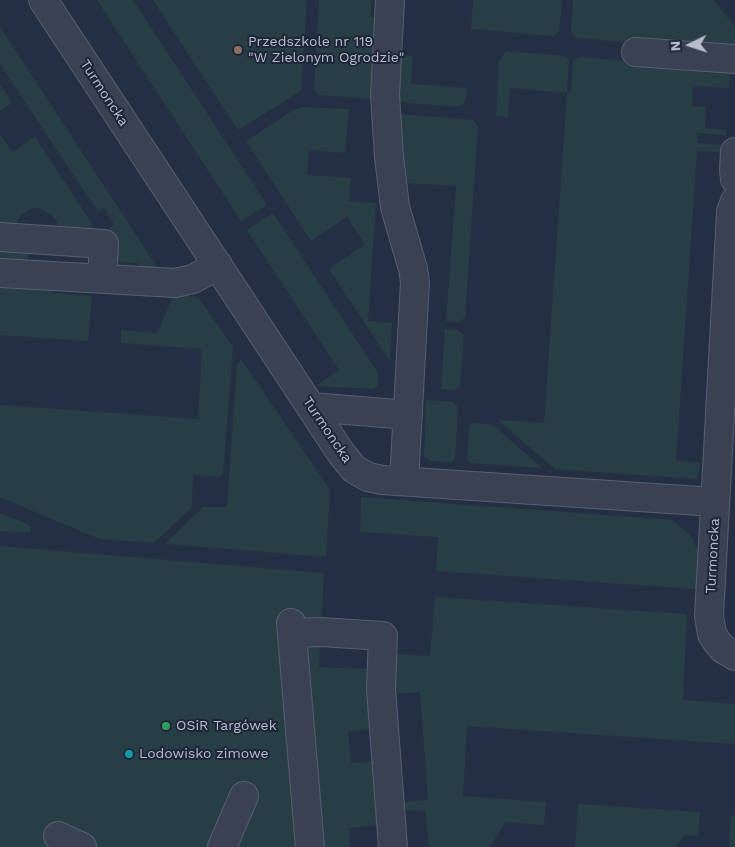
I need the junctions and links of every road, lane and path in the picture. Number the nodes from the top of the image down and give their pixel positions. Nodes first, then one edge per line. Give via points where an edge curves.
1 (43, 0) edge
2 (390, 0) edge
3 (636, 52) dead end
4 (735, 59) edge
5 (735, 152) edge
6 (735, 179) edge
7 (735, 201) edge
8 (0, 237) edge
9 (218, 265) junction
10 (0, 273) edge
11 (102, 278) junction
12 (311, 407) junction
13 (408, 415) junction
14 (404, 481) junction
15 (715, 502) junction
16 (735, 656) edge
17 (244, 796) dead end
18 (222, 847) edge
19 (310, 847) edge
20 (393, 847) edge

1 - 9 street, Turmoncka
2 - 13 street via 385,94 391,176 396,215 415,282
3 - 4 street
5 - 6 street
7 - 15 street via 731,212
8 - 11 street via 104,244
9 - 11 street via 196,278 181,282
9 - 12 street, Turmoncka
10 - 11 street
12 - 13 street
12 - 14 street, Turmoncka via 354,469 368,477
13 - 14 street
14 - 15 street, Turmoncka
15 - 16 street, Turmoncka via 710,625 717,642
17 - 18 street
19 - 20 street via 291,628 383,636 381,670

